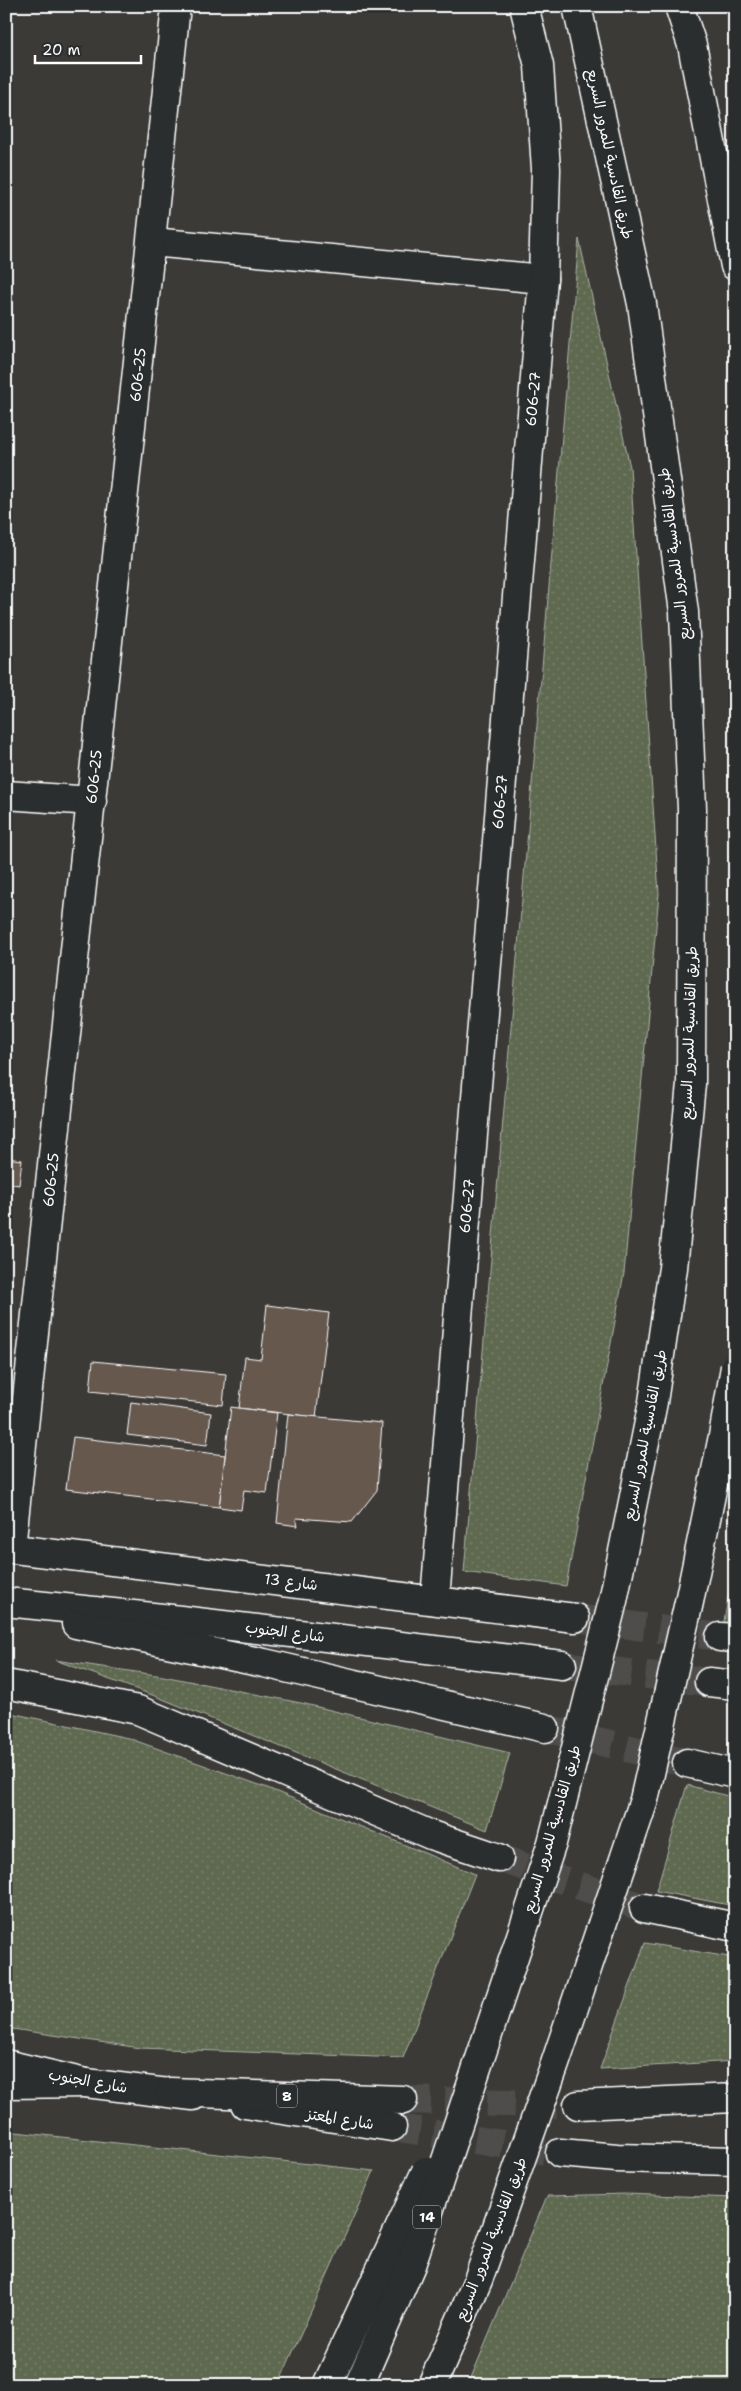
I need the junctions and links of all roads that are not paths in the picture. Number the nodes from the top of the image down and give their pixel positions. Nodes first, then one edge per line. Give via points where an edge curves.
1 (176, 6) edge
2 (524, 6) edge
3 (577, 6) edge
4 (680, 6) edge
5 (152, 242) junction
6 (735, 266) edge
7 (543, 279) junction
8 (6, 795) edge
9 (92, 800) junction
10 (735, 1366) edge
11 (9, 1548) edge
12 (435, 1600) junction
13 (6, 1602) edge
14 (6, 1610) edge
15 (575, 1618) tunnel mouth
16 (562, 1665) tunnel mouth
17 (6, 1684) edge
18 (545, 1728) tunnel mouth
19 (687, 1762) tunnel mouth
20 (735, 1774) edge
21 (499, 1858) tunnel mouth
22 (644, 1908) tunnel mouth
23 (735, 1927) edge
24 (485, 2045) junction
25 (6, 2064) edge
26 (86, 2083) junction
27 (6, 2084) edge
28 (170, 2092) junction
29 (735, 2098) edge
30 (403, 2100) tunnel mouth
31 (578, 2105) tunnel mouth
32 (392, 2126) tunnel mouth
33 (560, 2153) tunnel mouth
34 (735, 2161) edge
35 (327, 2385) edge
36 (359, 2385) edge
37 (432, 2385) edge

1 - 5 main road, 606-25
2 - 7 main road, 606-27 via 539,66 546,169
3 - 24 main road, طريق القادسية للمرور السريع, bridge via 642,304 684,612 692,809 691,1084 674,1268 653,1402 613,1601 552,1843
4 - 6 main road via 692,45
5 - 7 main road
5 - 9 main road, 606-25
7 - 12 main road, 606-27
8 - 9 main road
9 - 11 main road, 606-25
10 - 37 main road, طريق القادسية للمرور السريع, bridge via 689,1602 644,1800 478,2280
11 - 12 main road, شارع 13
12 - 15 main road, شارع 13
13 - 16 main road, شارع الجنوب
14 - 18 main road, شارع الجنوب via 264,1663
17 - 21 main road via 138,1710 431,1834
19 - 20 main road
22 - 23 main road
24 - 35 main road, bridge
24 - 36 main road, 14, bridge via 411,2265
25 - 26 main road, شارع الجنوب
26 - 27 main road
26 - 28 main road, شارع الجنوب
28 - 30 main road, 8
28 - 32 main road, شارع المعتز
29 - 31 main road
33 - 34 main road

